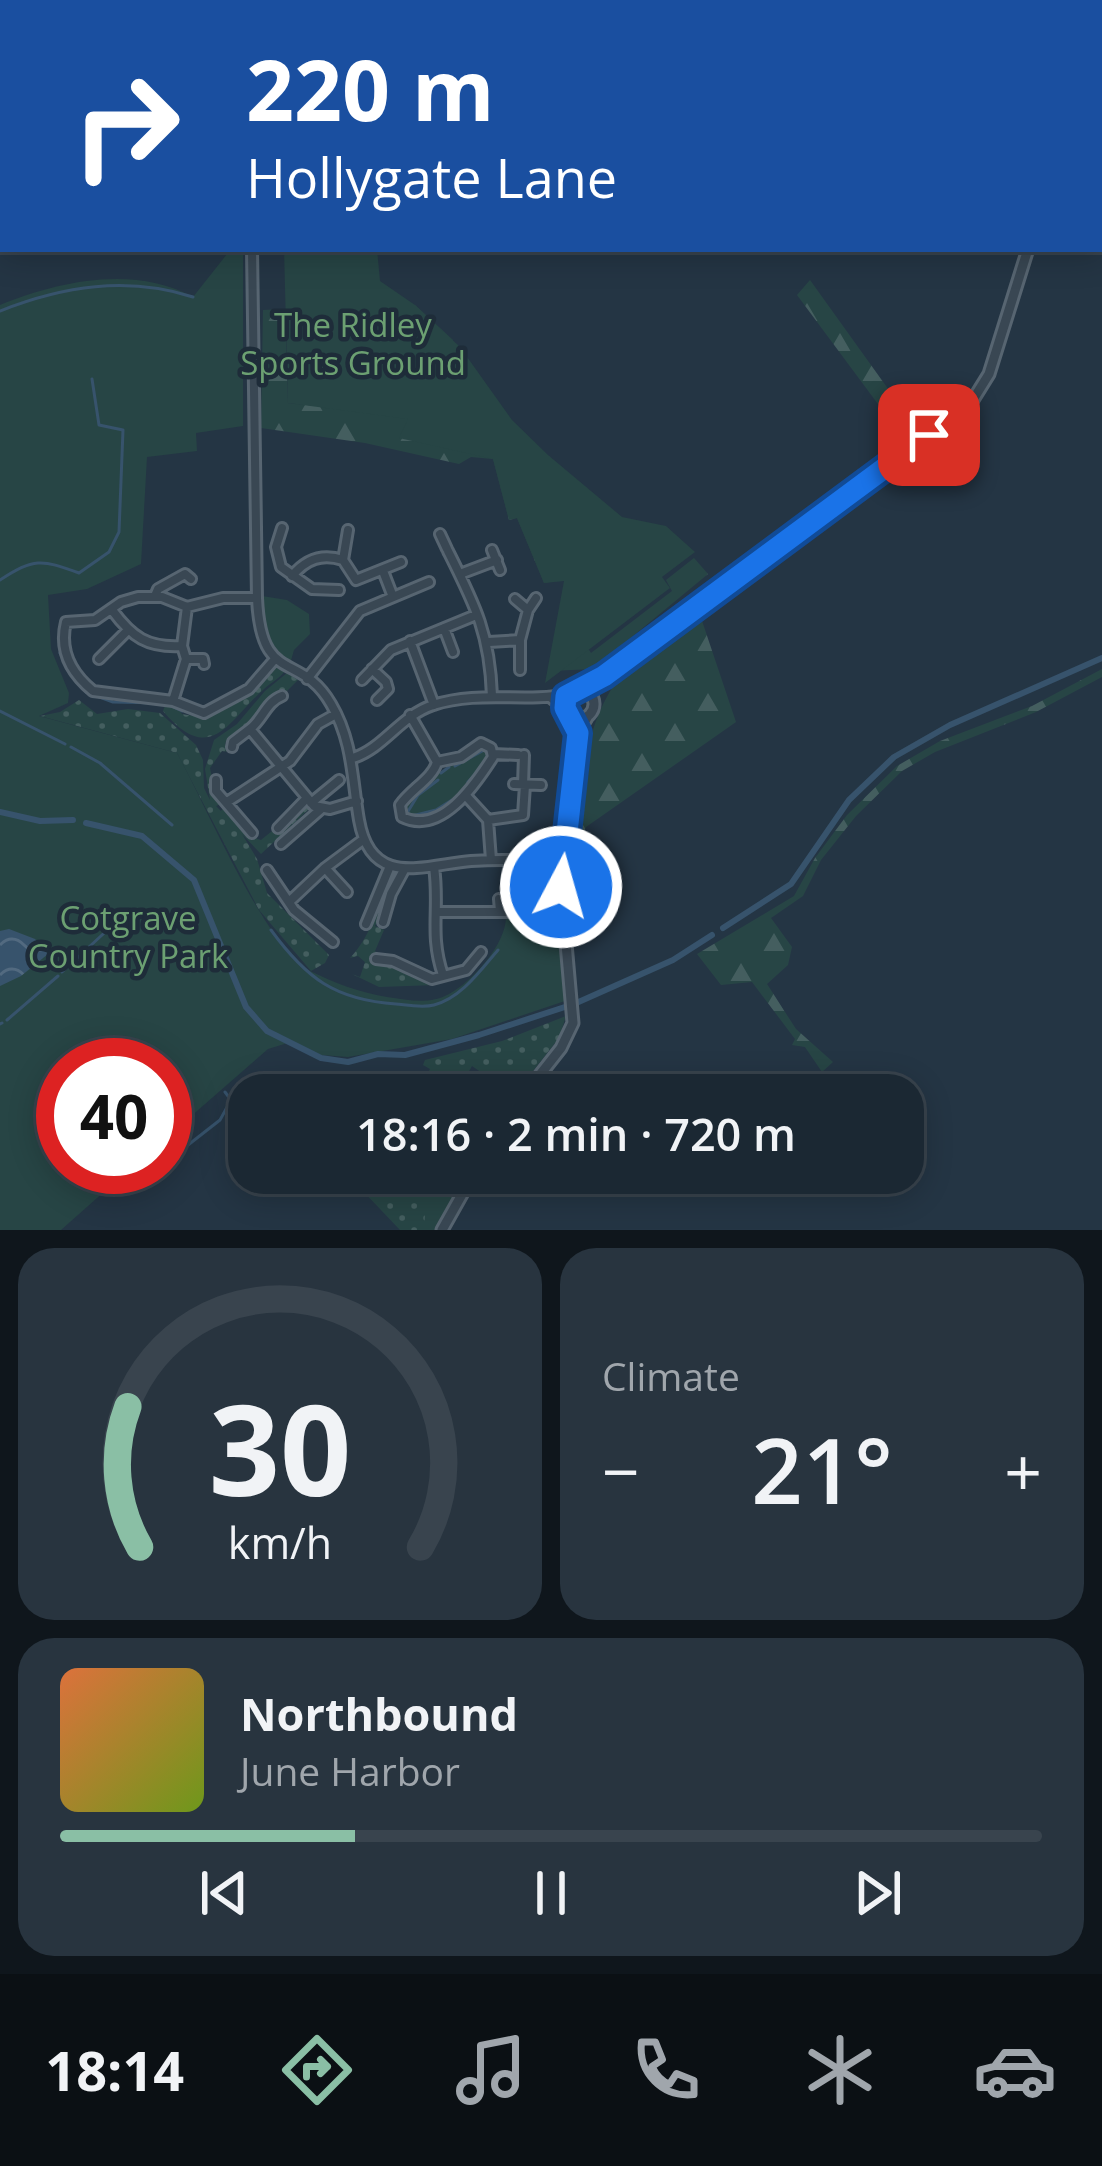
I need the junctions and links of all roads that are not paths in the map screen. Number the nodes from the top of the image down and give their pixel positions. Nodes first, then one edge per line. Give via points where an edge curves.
1 (252, 252) edge
2 (1027, 252) edge
3 (282, 528) dead end
4 (348, 530) dead end
5 (440, 534) dead end
6 (344, 560) junction
7 (496, 560) dead end
8 (401, 562) dead end
9 (382, 570) junction
10 (460, 574) junction
11 (290, 575) junction
12 (191, 579) dead end
13 (429, 583) dead end
14 (339, 590) dead end
15 (155, 596) junction
16 (393, 597) junction
17 (256, 598) junction
18 (536, 598) dead end
19 (515, 599) dead end
20 (187, 607) junction
21 (112, 610) junction
22 (529, 610) junction
23 (476, 615) junction
24 (444, 628) junction
25 (128, 630) junction
26 (520, 640) junction
27 (410, 641) junction
28 (489, 642) junction
29 (182, 646) junction
30 (454, 652) dead end
31 (99, 659) dead end
32 (186, 659) junction
33 (275, 659) junction
34 (204, 664) dead end
35 (372, 669) junction
36 (520, 670) dead end
37 (604, 676) junction
38 (307, 680) junction
39 (362, 680) dead end
40 (573, 691) junction
41 (282, 696) dead end
42 (492, 696) junction
43 (550, 697) junction
44 (377, 700) dead end
45 (173, 701) junction
46 (593, 703) junction
47 (434, 705) junction
48 (568, 713) junction
49 (336, 714) junction
50 (410, 715) junction
51 (588, 716) junction
52 (250, 729) junction
53 (578, 733) junction
54 (232, 747) dead end
55 (493, 754) junction
56 (520, 755) junction
57 (539, 756) dead end
58 (353, 758) junction
59 (436, 762) junction
60 (282, 768) junction
61 (216, 780) dead end
62 (339, 780) dead end
63 (520, 784) junction
64 (541, 785) dead end
65 (467, 797) junction
66 (309, 801) junction
67 (356, 801) junction
68 (227, 802) junction
69 (321, 809) junction
70 (488, 820) junction
71 (278, 828) dead end
72 (252, 833) dead end
73 (364, 839) junction
74 (280, 844) dead end
75 (491, 860) junction
76 (564, 863) junction
77 (390, 866) junction
78 (434, 867) junction
79 (325, 868) junction
80 (404, 870) junction
81 (267, 871) dead end
82 (347, 892) dead end
83 (500, 898) dead end
84 (289, 902) junction
85 (500, 911) junction
86 (436, 912) junction
87 (512, 912) dead end
88 (383, 922) dead end
89 (366, 924) dead end
90 (333, 942) dead end
91 (481, 952) dead end
92 (376, 958) dead end
93 (443, 975) junction
94 (542, 1072) joint
95 (544, 1074) edge
96 (462, 1194) edge
97 (442, 1230) edge

1 - 17 street
2 - 37 street via 989,374 971,404
3 - 11 street via 276,557
4 - 6 street
5 - 10 street
6 - 9 street via 356,580
6 - 11 street via 323,556
7 - 10 street
8 - 9 street
9 - 16 street
10 - 23 street
11 - 14 street via 312,589
12 - 15 street via 185,574
13 - 16 street
15 - 20 street
15 - 21 street
16 - 38 street via 353,616
17 - 20 street
17 - 33 street via 260,636
18 - 22 street
19 - 22 street
20 - 29 street
21 - 25 street
21 - 45 street via 65,622 74,671 100,694
22 - 26 street
23 - 24 street
23 - 28 street
24 - 27 street
24 - 30 street
25 - 29 street via 144,643
25 - 31 street
26 - 28 street
26 - 36 street
27 - 35 street
27 - 47 street
28 - 42 street
29 - 32 street
32 - 34 street
32 - 45 street
33 - 38 street
33 - 45 street via 249,689 215,710 194,712
35 - 39 street
35 - 44 street via 387,686
37 - 40 street
37 - 46 street
38 - 49 street
40 - 43 street
40 - 46 street via 590,694
40 - 48 street via 564,703
41 - 52 street
42 - 43 street
42 - 47 street
43 - 48 street
46 - 51 street
47 - 50 street
48 - 51 street
48 - 53 street
49 - 58 street
49 - 60 street
50 - 58 street
50 - 59 street
51 - 53 street
52 - 54 street
52 - 60 street
53 - 76 street
55 - 56 street
55 - 59 street via 481,743
55 - 65 street
56 - 57 street
56 - 63 street
58 - 67 street
59 - 65 street via 400,805 402,817 442,815
60 - 66 street
60 - 68 street
61 - 68 street
62 - 66 street
63 - 64 street
63 - 70 street via 523,815
65 - 70 street
66 - 69 street
66 - 71 street
67 - 69 street
67 - 73 street
68 - 72 street
69 - 74 street
70 - 75 street
73 - 77 street
73 - 79 street
75 - 76 street
75 - 78 street
76 - 94 street via 574,1004 566,1039
77 - 80 street
77 - 89 street
78 - 80 street
78 - 86 street
79 - 82 street
79 - 84 street
80 - 88 street
81 - 84 street
83 - 85 street
84 - 90 street
85 - 86 street
85 - 87 street
86 - 93 street
91 - 93 street via 466,970
92 - 93 street via 428,979
94 - 95 street
96 - 97 street

